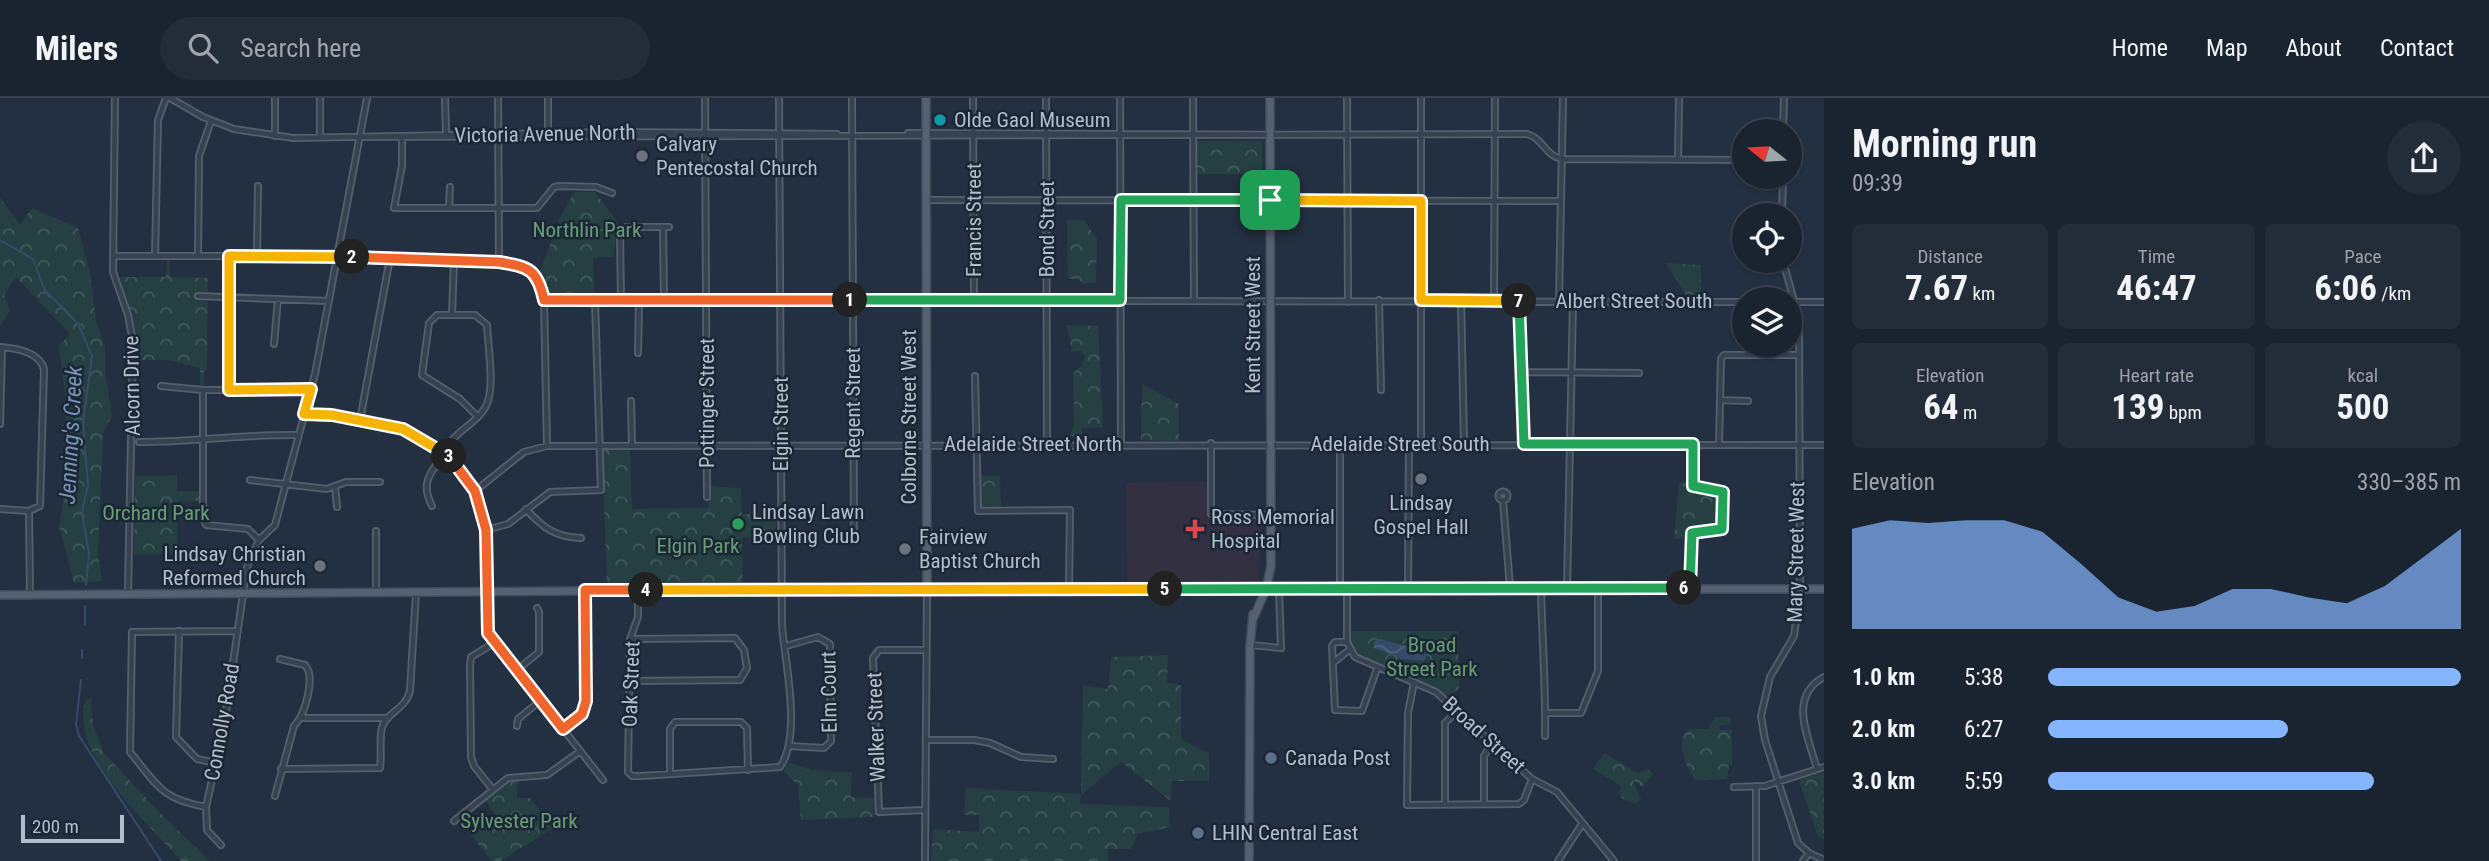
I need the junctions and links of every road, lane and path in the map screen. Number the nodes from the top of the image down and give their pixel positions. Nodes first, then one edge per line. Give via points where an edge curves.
1 (115, 98) edge
2 (168, 98) edge
3 (275, 98) edge
4 (320, 98) edge
5 (367, 98) edge
6 (445, 98) edge
7 (498, 98) edge
8 (548, 98) edge
9 (705, 98) edge
10 (779, 98) edge
11 (852, 98) edge
12 (926, 98) edge
13 (974, 98) edge
14 (1046, 98) edge
15 (1120, 98) edge
16 (1193, 98) edge
17 (1269, 98) edge
18 (1347, 98) edge
19 (1421, 98) edge
20 (1495, 98) edge
21 (1563, 98) edge
22 (1679, 98) edge
23 (1784, 98) edge
24 (1783, 119) edge
25 (211, 121) junction
26 (1120, 133) junction
27 (705, 134) junction
28 (926, 134) junction
29 (974, 134) junction
30 (1047, 134) junction
31 (1193, 134) junction
32 (1421, 134) junction
33 (1496, 134) junction
34 (779, 135) junction
35 (853, 135) junction
36 (1270, 135) junction
37 (1346, 135) junction
38 (275, 136) junction
39 (497, 136) junction
40 (548, 136) junction
41 (320, 137) junction
42 (359, 137) junction
43 (402, 137) junction
44 (445, 137) junction
45 (1562, 159) junction
46 (1678, 159) junction
47 (1732, 160) edge
48 (258, 186) dead end
49 (450, 187) dead end
50 (612, 193) dead end
51 (926, 200) junction
52 (974, 200) junction
53 (1047, 200) junction
54 (1121, 200) junction
55 (1192, 200) junction
56 (1270, 200) junction
57 (1348, 200) junction
58 (1421, 201) junction
59 (1494, 201) junction
60 (1561, 201) junction
61 (498, 207) junction
62 (449, 208) junction
63 (113, 256) junction
64 (155, 256) junction
65 (198, 256) junction
66 (229, 256) junction
67 (257, 256) junction
68 (337, 256) junction
69 (390, 258) junction
70 (454, 261) junction
71 (499, 262) junction
72 (198, 296) dead end
73 (229, 296) junction
74 (278, 299) junction
75 (544, 300) junction
76 (595, 300) junction
77 (707, 300) junction
78 (780, 300) junction
79 (853, 300) junction
80 (974, 300) junction
81 (1048, 300) junction
82 (1120, 300) junction
83 (1194, 300) junction
84 (1270, 300) junction
85 (1379, 300) junction
86 (1421, 300) junction
87 (1494, 300) junction
88 (1573, 300) junction
89 (329, 301) junction
90 (621, 301) junction
91 (639, 301) junction
92 (664, 301) junction
93 (926, 301) junction
94 (1461, 301) junction
95 (1521, 301) junction
96 (1559, 301) junction
97 (1348, 302) junction
98 (1732, 302) edge
99 (1802, 302) edge
100 (1824, 302) edge
101 (452, 314) junction
102 (274, 344) dead end
103 (1, 347) edge
104 (638, 353) dead end
105 (1732, 355) edge
106 (1799, 357) edge
107 (1524, 372) junction
108 (1573, 373) junction
109 (1639, 373) dead end
110 (975, 376) dead end
111 (161, 386) dead end
112 (311, 389) junction
113 (203, 390) junction
114 (229, 390) junction
115 (1381, 390) dead end
116 (1720, 400) junction
117 (631, 401) dead end
118 (1748, 401) dead end
119 (304, 414) junction
120 (478, 417) junction
121 (360, 420) junction
122 (0, 424) edge
123 (298, 435) junction
124 (203, 441) junction
125 (139, 442) dead end
126 (927, 443) junction
127 (977, 443) junction
128 (1211, 443) junction
129 (1421, 443) junction
130 (707, 444) junction
131 (781, 444) junction
132 (853, 444) junction
133 (1047, 444) junction
134 (1121, 444) junction
135 (1270, 444) junction
136 (1340, 444) junction
137 (1409, 444) junction
138 (1464, 444) junction
139 (1524, 444) junction
140 (1571, 444) junction
141 (1693, 444) junction
142 (1720, 444) junction
143 (1799, 444) junction
144 (1824, 445) edge
145 (547, 446) junction
146 (599, 446) junction
147 (632, 446) junction
148 (446, 452) junction
149 (250, 480) dead end
150 (380, 482) dead end
151 (285, 484) junction
152 (335, 486) junction
153 (475, 491) junction
154 (707, 497) dead end
155 (1503, 500) dead end
156 (432, 506) dead end
157 (337, 507) dead end
158 (0, 509) edge
159 (526, 509) junction
160 (29, 511) junction
161 (1271, 515) junction
162 (486, 530) junction
163 (376, 531) dead end
164 (581, 538) dead end
165 (259, 540) junction
166 (854, 540) dead end
167 (1510, 588) junction
168 (1567, 588) junction
169 (1690, 588) junction
170 (1799, 588) junction
171 (1069, 589) junction
172 (1263, 589) junction
173 (1279, 589) junction
174 (1344, 589) junction
175 (1408, 589) junction
176 (1541, 589) junction
177 (1598, 589) junction
178 (1824, 589) edge
179 (585, 590) junction
180 (782, 590) junction
181 (927, 590) junction
182 (416, 591) junction
183 (485, 591) junction
184 (638, 591) junction
185 (376, 592) junction
186 (244, 593) junction
187 (30, 594) junction
188 (128, 594) junction
189 (0, 595) edge
190 (537, 608) dead end
191 (179, 631) junction
192 (238, 631) junction
193 (630, 639) junction
194 (1347, 642) junction
195 (495, 643) junction
196 (1250, 645) junction
197 (786, 646) junction
198 (926, 650) junction
199 (1349, 650) junction
200 (280, 659) dead end
201 (1333, 664) junction
202 (1377, 669) junction
203 (517, 670) junction
204 (1824, 677) edge
205 (629, 681) junction
206 (1414, 682) junction
207 (541, 701) junction
208 (1457, 711) junction
209 (1546, 713) junction
210 (302, 718) junction
211 (387, 718) junction
212 (517, 726) dead end
213 (563, 729) junction
214 (1545, 736) dead end
215 (926, 740) junction
216 (1492, 743) junction
217 (789, 746) junction
218 (579, 752) junction
219 (1053, 759) dead end
220 (216, 763) junction
221 (1824, 767) edge
222 (281, 769) junction
223 (1817, 769) junction
224 (747, 770) junction
225 (670, 775) junction
226 (1531, 779) junction
227 (603, 780) dead end
228 (1778, 781) junction
229 (1756, 786) junction
230 (1734, 787) dead end
231 (493, 790) junction
232 (275, 796) dead end
233 (1445, 803) junction
234 (1484, 803) junction
235 (206, 807) junction
236 (925, 810) junction
237 (454, 821) dead end
238 (1582, 824) junction
239 (221, 845) dead end
240 (1809, 853) junction
241 (1610, 859) edge
242 (1824, 860) edge
243 (925, 861) edge
244 (1249, 861) edge
245 (1558, 861) edge
246 (1756, 861) edge
247 (1803, 861) edge

1 - 63 street, Alcorn Drive
2 - 25 street, Victoria Avenue North
2 - 64 street via 158,120
3 - 38 street
4 - 41 street
5 - 42 street, Connolly Road
6 - 44 street
7 - 39 street
8 - 40 street
9 - 27 street, Pottinger Street
10 - 34 street, Elgin Street
11 - 35 street, Regent Street
12 - 28 main road, Colborne Street West
13 - 29 street, Francis Street
14 - 30 street, Bond Street
15 - 26 street
16 - 31 street
17 - 36 main road, Kent Street West
18 - 37 street
19 - 32 street
20 - 33 street
21 - 45 street
22 - 46 street
23 - 24 street
25 - 38 street, Victoria Avenue North
25 - 65 street via 199,156
26 - 30 street, Victoria Avenue North
26 - 31 street, Victoria Avenue North
26 - 54 street
27 - 34 street, Victoria Avenue North
27 - 40 street, Victoria Avenue North
27 - 77 street, Pottinger Street
28 - 29 street, Victoria Avenue North
28 - 35 street, Victoria Avenue North
28 - 51 main road, Colborne Street West
29 - 30 street, Victoria Avenue North
29 - 52 street, Francis Street
30 - 53 street, Bond Street
31 - 36 street, Victoria Avenue North
31 - 55 street
32 - 33 street, Victoria Avenue North
32 - 37 street, Victoria Avenue North
32 - 58 street
33 - 45 street, Victoria Avenue North via 1534,136 1549,155
33 - 59 street
34 - 35 street, Victoria Avenue North
34 - 78 street, Elgin Street
35 - 79 street, Regent Street
36 - 37 street, Victoria Avenue North
36 - 56 main road, Kent Street West
37 - 57 street
38 - 41 street, Victoria Avenue North
39 - 40 street, Victoria Avenue North
39 - 44 street, Victoria Avenue North
39 - 61 street
41 - 42 street, Victoria Avenue North
42 - 43 street, Victoria Avenue North
42 - 68 street, Connolly Road
43 - 44 street, Victoria Avenue North
43 - 62 street via 394,208
45 - 46 street
45 - 60 street
46 - 47 street
48 - 67 street
49 - 62 street
50 - 61 street via 596,187 559,186 537,208
51 - 52 street
51 - 93 main road, Colborne Street West
52 - 53 street
52 - 80 street, Francis Street
53 - 54 street
53 - 81 street, Bond Street
54 - 55 street
54 - 82 street
55 - 56 street
55 - 83 street
56 - 57 street
56 - 84 main road, Kent Street West
57 - 58 street
57 - 97 street
58 - 59 street
58 - 86 street
59 - 60 street
59 - 87 street
60 - 96 street
61 - 62 street
61 - 71 street
63 - 64 street
63 - 188 street, Alcorn Drive via 113,274 133,341
64 - 65 street
65 - 66 street
66 - 67 street
66 - 73 street
67 - 68 street
68 - 69 street
68 - 89 street, Connolly Road
69 - 70 street
69 - 121 street
70 - 71 street
70 - 101 street
71 - 75 street via 528,268 540,282
72 - 73 street
73 - 74 street
73 - 114 street
74 - 89 street
74 - 102 street
75 - 76 street, Albert Street South
75 - 145 street
76 - 90 street, Albert Street South
76 - 146 street
77 - 78 street, Albert Street South
77 - 92 street, Albert Street South
77 - 130 street, Pottinger Street
78 - 79 street, Albert Street South
78 - 131 street, Elgin Street
79 - 93 street, Albert Street South
79 - 132 street, Regent Street
80 - 81 street, Albert Street South
80 - 93 street, Albert Street South
81 - 82 street, Albert Street South
81 - 133 street, Bond Street
82 - 83 street, Albert Street South
82 - 134 street
83 - 84 street, Albert Street South
84 - 97 street, Albert Street South
84 - 135 main road, Kent Street West
85 - 86 street, Albert Street South
85 - 97 street, Albert Street South
85 - 115 street
86 - 94 street, Albert Street South
86 - 129 street
87 - 94 street, Albert Street South
87 - 95 street, Albert Street South
88 - 96 street, Albert Street South
88 - 98 street, Albert Street South
88 - 108 street
89 - 112 street, Connolly Road
90 - 91 street, Albert Street South
90 - 92 street via 620,232 626,226 666,227
91 - 92 street, Albert Street South
91 - 104 street
93 - 126 main road, Colborne Street West
94 - 138 street
95 - 96 street, Albert Street South
95 - 107 street
99 - 100 street
101 - 120 street via 475,315 487,325 489,398
101 - 120 street via 437,315 429,323 422,375 460,399
103 - 122 street
103 - 160 street via 38,359 44,369 40,506
105 - 116 street via 1721,359
106 - 143 street, Mary Street West
107 - 108 street
107 - 139 street
108 - 109 street
108 - 140 street
110 - 127 street
111 - 113 street
112 - 114 street
112 - 119 street, Connolly Road
113 - 114 street
113 - 124 street
116 - 118 street
116 - 142 street
117 - 147 street
119 - 121 street
119 - 123 street, Connolly Road
120 - 148 street via 453,438
121 - 148 street via 403,429
123 - 124 street via 224,435
123 - 151 street, Connolly Road
124 - 125 street
124 - 165 street via 206,525 248,529
126 - 127 street, Adelaide Street North
126 - 132 street, Adelaide Street North
126 - 181 main road, Colborne Street West
127 - 133 street, Adelaide Street North
127 - 171 street via 978,511 1070,510
128 - 134 street, Adelaide Street North
128 - 135 street, Adelaide Street North
128 - 161 street via 1211,514
129 - 137 street, Adelaide Street South
129 - 138 street, Adelaide Street South
130 - 131 street, Adelaide Street North
130 - 147 street, Adelaide Street North
130 - 154 street, Pottinger Street
131 - 132 street, Adelaide Street North
131 - 180 street, Elgin Street
132 - 166 street, Regent Street
133 - 134 street, Adelaide Street North
135 - 136 street, Adelaide Street South
135 - 161 main road, Kent Street West
136 - 137 street, Adelaide Street South
136 - 174 street
137 - 175 street
138 - 139 street, Adelaide Street South
139 - 140 street, Adelaide Street South
140 - 141 street, Adelaide Street South
140 - 168 street
141 - 142 street, Adelaide Street South
141 - 169 street via 1692,485 1722,490 1723,516 1720,531 1692,533
142 - 143 street, Adelaide Street South
143 - 144 street, Adelaide Street South
143 - 170 street, Mary Street West
145 - 146 street, Adelaide Street North
145 - 153 street, Adelaide Street North via 524,452
146 - 147 street, Adelaide Street North
146 - 159 street via 601,490 550,492
148 - 153 street
148 - 156 street via 425,482
149 - 151 street
150 - 152 street
151 - 152 street
151 - 165 street, Connolly Road via 275,525
152 - 157 street
153 - 162 street
155 - 167 street
158 - 160 street
159 - 162 street via 508,524
159 - 164 street via 553,534
160 - 187 street
161 - 172 main road, Kent Street West
162 - 183 street
163 - 185 street
165 - 186 street, Connolly Road via 247,567
167 - 175 main road
167 - 176 main road
168 - 176 main road
168 - 177 main road
169 - 170 main road
169 - 177 main road
170 - 178 main road
170 - 228 street, Mary Street West via 1794,636 1772,671 1761,709 1763,734
171 - 172 main road
171 - 181 main road
172 - 173 main road
172 - 196 main road, Kent Street West
173 - 174 main road
173 - 196 street via 1279,650
174 - 175 main road
174 - 194 street
176 - 209 street
177 - 209 street via 1598,671 1581,713
179 - 183 main road
179 - 184 main road
179 - 213 street via 586,701 582,714
180 - 181 main road
180 - 184 main road
180 - 197 street, Elgin Street
181 - 198 street, Colborne Street West
182 - 183 main road
182 - 185 main road
182 - 211 street via 410,691 407,704
183 - 195 street via 486,625
184 - 193 street, Oak Street via 638,617
185 - 186 main road
186 - 188 main road
186 - 192 street, Connolly Road
187 - 188 main road
187 - 189 main road
190 - 203 street via 539,652
191 - 192 street
191 - 220 street via 176,737 197,759
191 - 235 street via 132,632 130,752 164,794
192 - 220 street, Connolly Road
193 - 205 street, Oak Street
193 - 205 street via 735,638 744,650 747,668 740,680
194 - 199 street
194 - 201 street via 1334,643
195 - 203 street
195 - 231 street via 471,657 470,666 471,757
196 - 244 main road, Kent Street West
197 - 217 street, Elgin Street
197 - 217 street, Elm Court via 818,637 830,645 831,741 824,748
198 - 215 street, Colborne Street West
198 - 236 street, Walker Street via 879,650 873,658 879,812
199 - 201 street
199 - 202 street, Broad Street via 1360,662
200 - 210 street via 309,669
201 - 202 street via 1335,710 1362,711
202 - 206 street, Broad Street
203 - 207 street
204 - 223 street via 1807,692 1802,711
205 - 225 street, Oak Street via 628,772 632,776
206 - 208 street, Broad Street via 1429,686
206 - 233 street via 1408,713 1407,805
207 - 212 street via 518,719
207 - 213 street
208 - 216 street, Broad Street
208 - 233 street via 1445,723
209 - 214 street
210 - 211 street
210 - 222 street via 294,726
211 - 222 street via 382,727 380,768
213 - 218 street
215 - 219 street via 974,740 1021,757
215 - 236 street, Colborne Street West
216 - 226 street, Broad Street
216 - 234 street via 1484,756
217 - 224 street via 780,767
218 - 227 street
218 - 231 street via 547,775 516,775
220 - 235 street, Connolly Road
221 - 223 street
222 - 232 street
223 - 228 street
224 - 225 street
224 - 225 street via 744,725 740,722 675,722 670,729
226 - 234 street via 1521,804
226 - 238 street, Broad Street via 1557,792
228 - 229 street
228 - 240 street, Mary Street West via 1798,843
229 - 230 street
229 - 246 street
231 - 237 street
233 - 234 street
235 - 239 street, Connolly Road via 207,830
236 - 243 street, Colborne Street West
238 - 241 street, Broad Street
238 - 245 street
240 - 242 street
240 - 247 street

